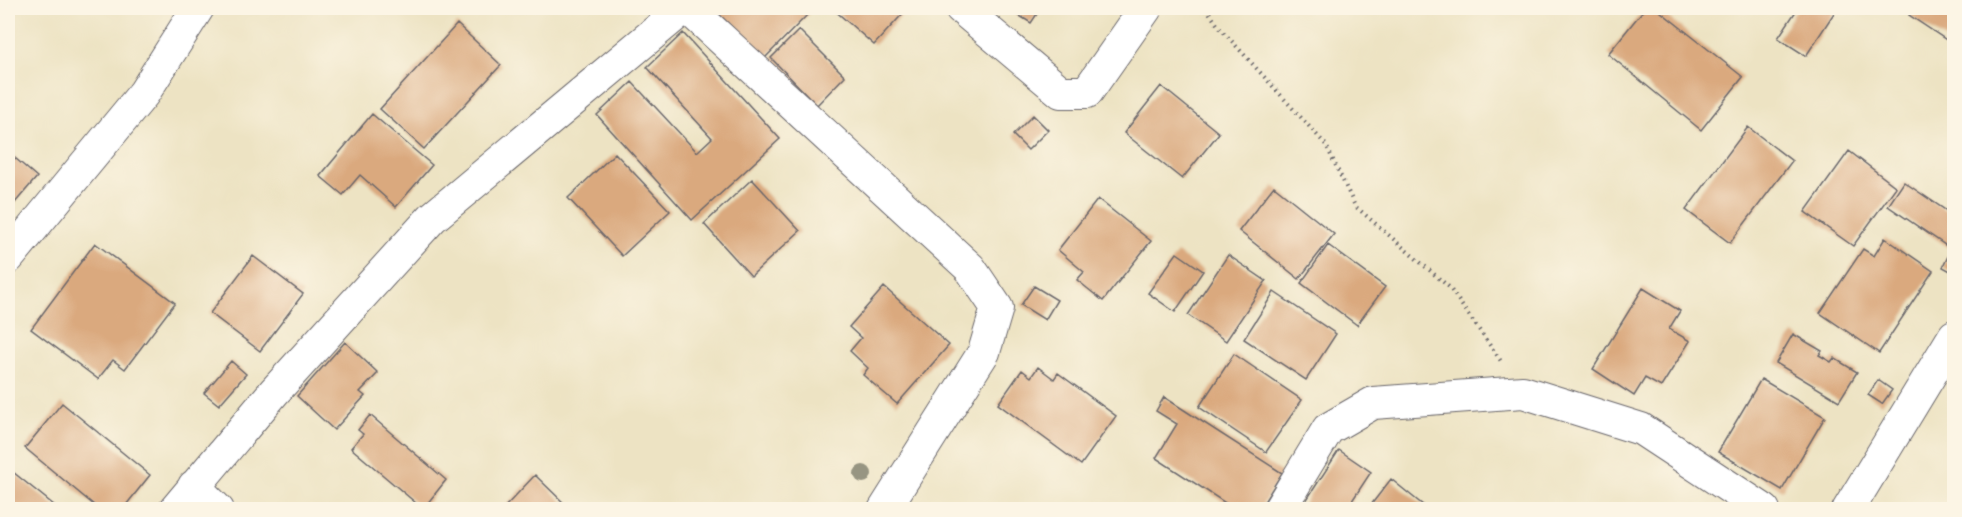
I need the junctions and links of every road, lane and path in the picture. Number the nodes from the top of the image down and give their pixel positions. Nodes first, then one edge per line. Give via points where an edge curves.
1 (198, 8) edge
2 (686, 8) edge
3 (961, 8) edge
4 (1146, 8) edge
5 (1206, 8) edge
6 (8, 258) edge
7 (1954, 336) edge
8 (1523, 392) junction
9 (184, 498) edge
10 (218, 510) edge
11 (884, 510) edge
12 (1279, 510) edge
13 (1764, 510) edge
14 (1848, 510) edge

1 - 6 street via 144,93
2 - 9 street via 432,218
2 - 11 street via 970,268 997,308 984,352
3 - 4 street via 1061,92 1087,92
5 - 8 path via 1326,145 1355,206 1449,288
7 - 14 street
8 - 12 street via 1373,403 1328,429
8 - 13 street via 1641,429
9 - 10 street

